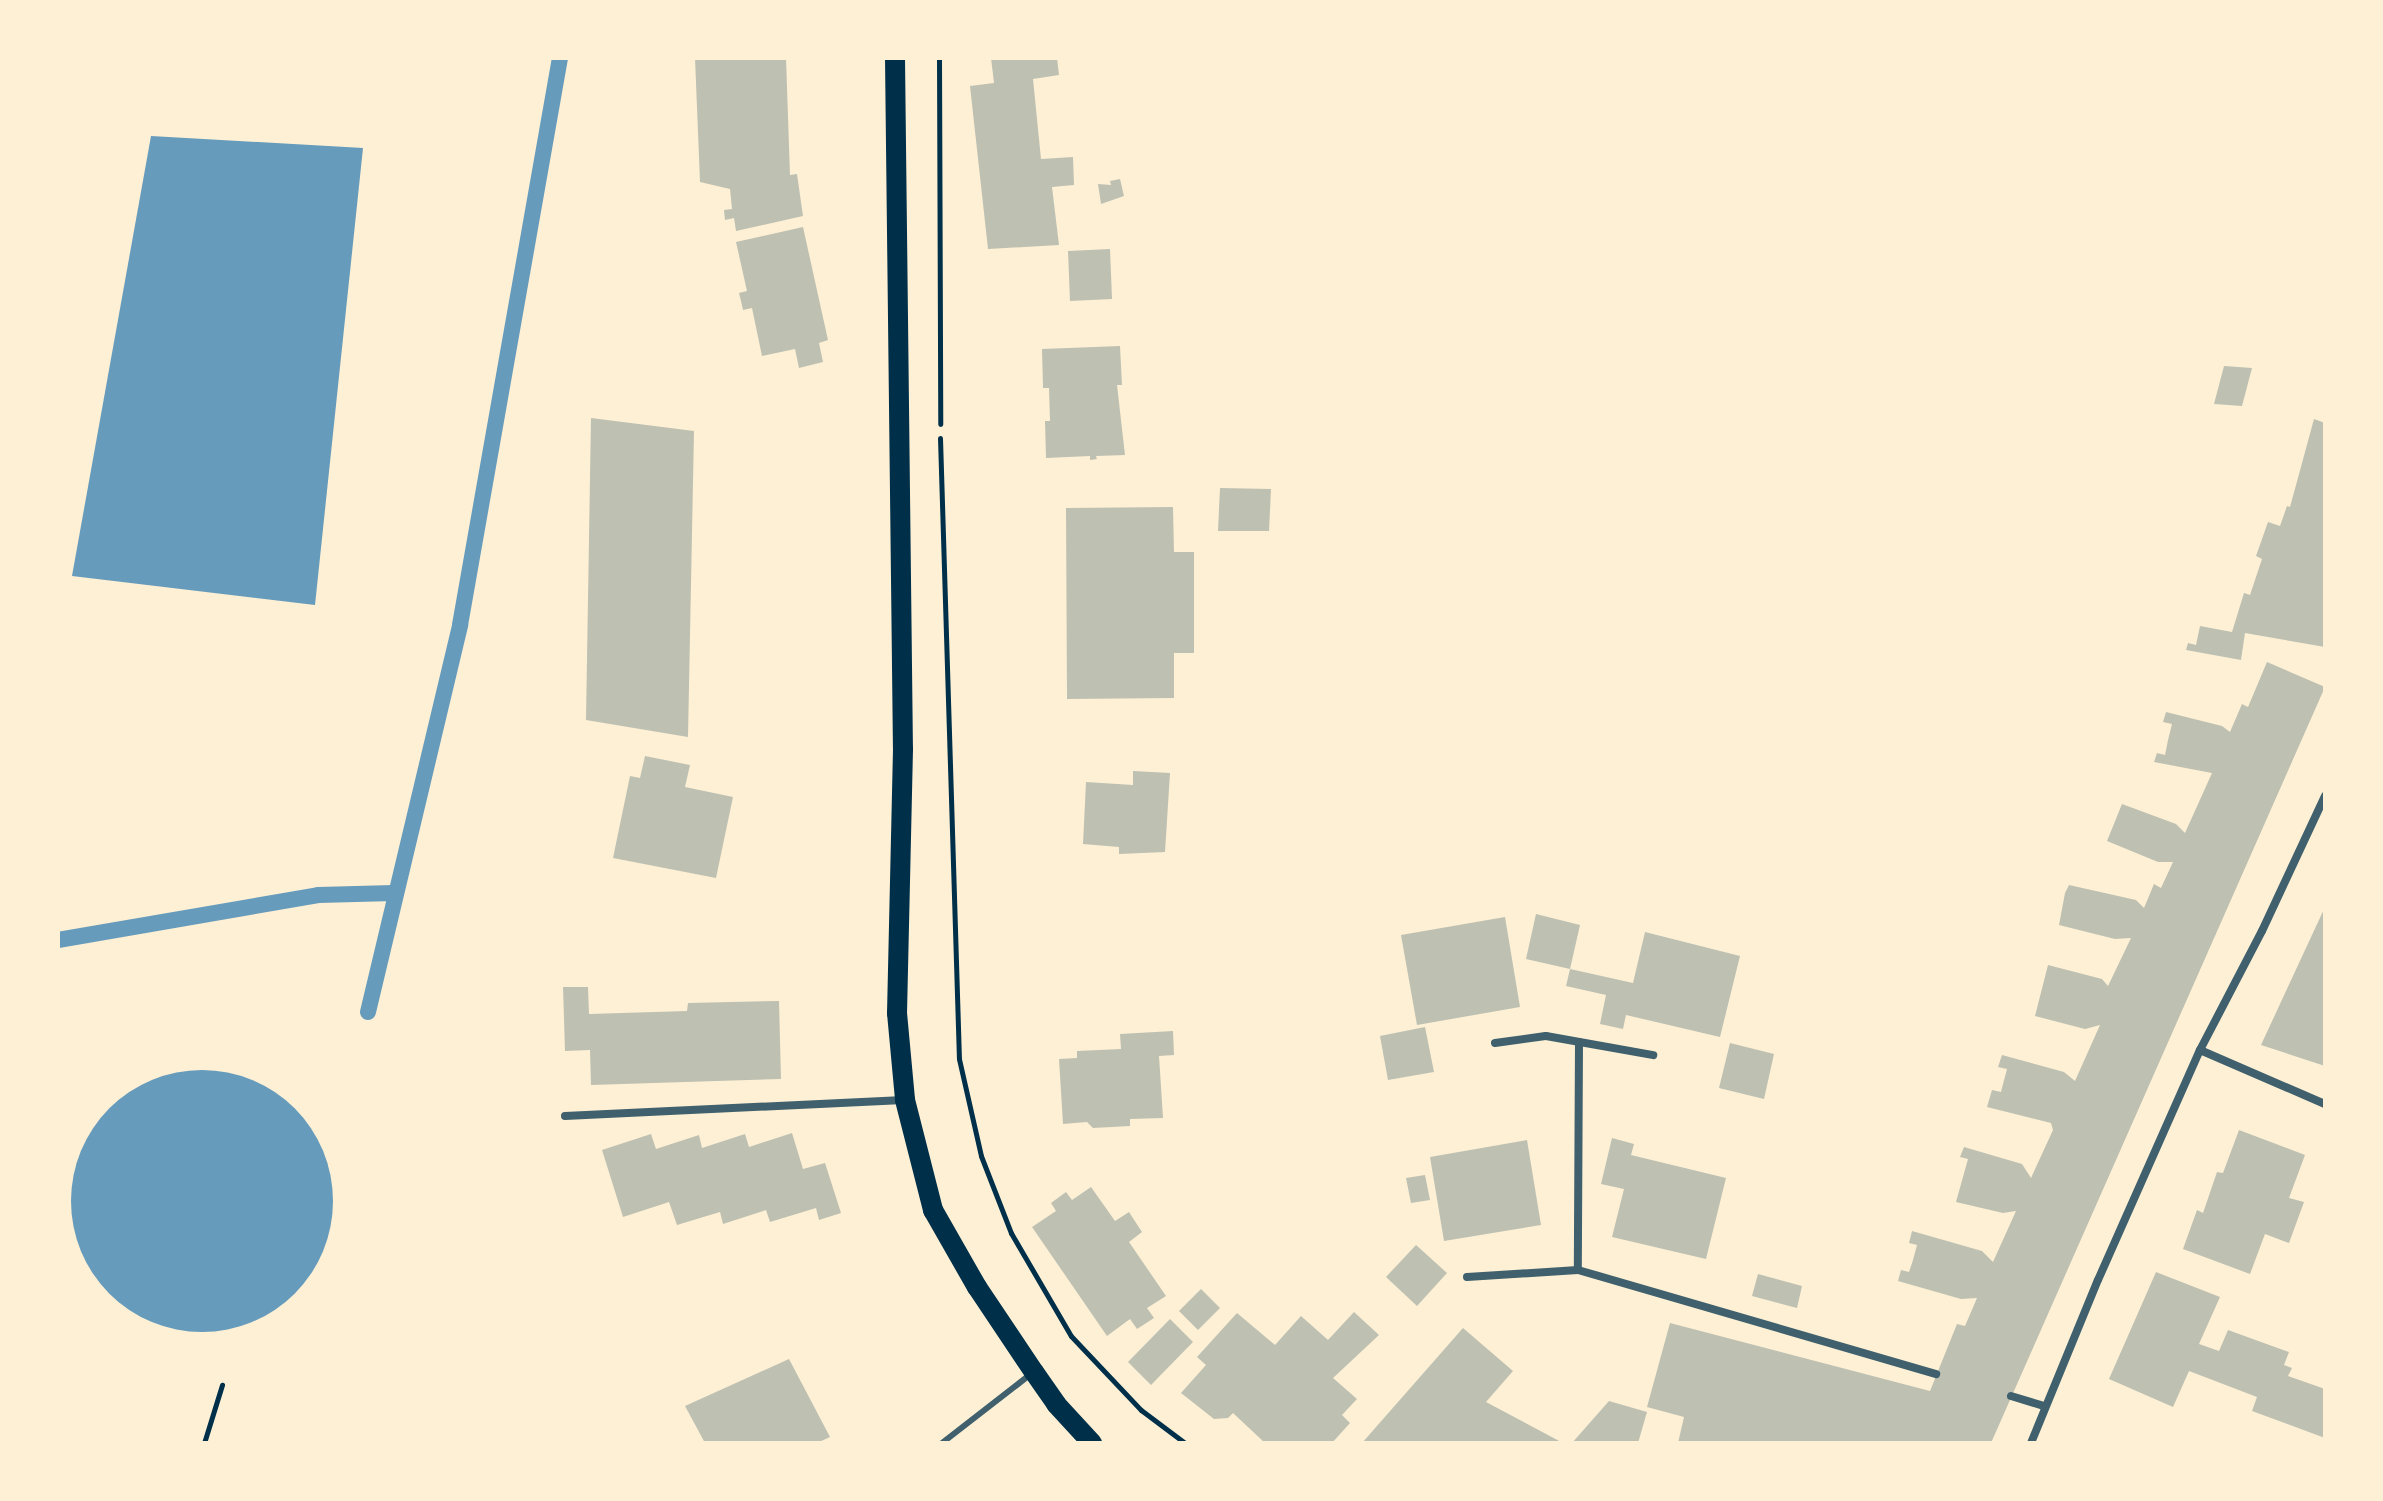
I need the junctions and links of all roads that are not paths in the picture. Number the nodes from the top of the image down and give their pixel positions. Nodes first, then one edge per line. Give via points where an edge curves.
1 (895, 58) edge
2 (2325, 796) edge
3 (1579, 1042) junction
4 (1495, 1043) dead end
5 (2200, 1050) junction
6 (1653, 1055) dead end
7 (905, 1100) junction
8 (2325, 1104) edge
9 (565, 1116) dead end
10 (1578, 1270) junction
11 (1467, 1277) dead end
12 (1034, 1372) junction
13 (1936, 1374) dead end
14 (2011, 1396) dead end
15 (2043, 1406) junction
16 (942, 1443) edge
17 (1092, 1443) edge
18 (2031, 1443) edge

1 - 7 main road via 903,749 897,1013
2 - 5 street
3 - 4 street via 1546,1036
3 - 6 street
3 - 10 street
5 - 8 street
5 - 15 street
7 - 9 street
7 - 12 main road via 933,1210
10 - 11 street
10 - 13 street
12 - 16 lane
12 - 17 main road
14 - 15 street
15 - 18 street

